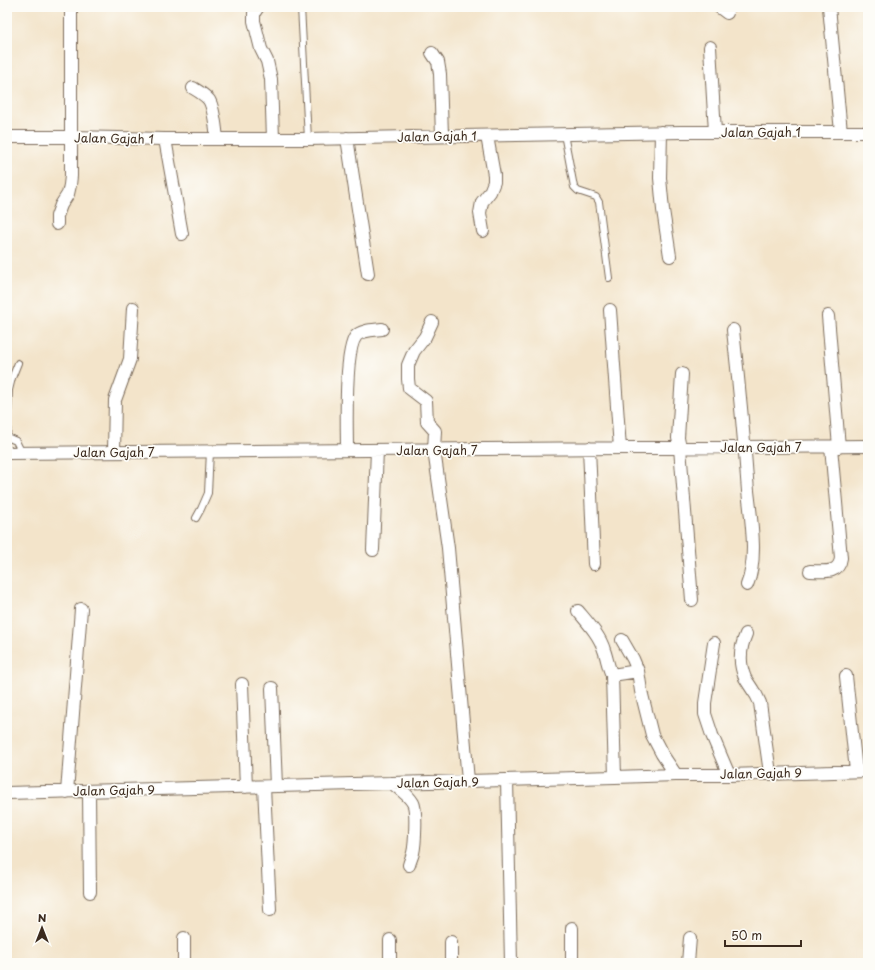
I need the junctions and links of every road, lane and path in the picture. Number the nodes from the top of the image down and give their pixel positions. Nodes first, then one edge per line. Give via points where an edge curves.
1 (71, 7) edge
2 (258, 7) edge
3 (301, 7) edge
4 (829, 7) edge
5 (710, 47) dead end
6 (432, 53) dead end
7 (193, 88) dead end
8 (661, 132) junction
9 (715, 132) junction
10 (841, 132) junction
11 (868, 132) edge
12 (564, 134) junction
13 (442, 136) junction
14 (487, 136) junction
15 (7, 137) edge
16 (71, 137) junction
17 (273, 138) junction
18 (308, 138) junction
19 (347, 138) junction
20 (165, 139) junction
21 (217, 139) junction
22 (56, 224) dead end
23 (483, 231) dead end
24 (182, 234) dead end
25 (670, 256) dead end
26 (368, 274) dead end
27 (609, 278) dead end
28 (133, 308) dead end
29 (610, 310) dead end
30 (828, 316) dead end
31 (432, 322) dead end
32 (382, 329) dead end
33 (733, 330) dead end
34 (18, 363) dead end
35 (682, 374) dead end
36 (7, 437) edge
37 (835, 446) junction
38 (868, 446) edge
39 (745, 447) junction
40 (589, 448) junction
41 (620, 448) junction
42 (680, 448) junction
43 (347, 450) junction
44 (377, 450) junction
45 (434, 450) junction
46 (210, 451) junction
47 (114, 452) junction
48 (7, 453) edge
49 (22, 453) junction
50 (196, 518) dead end
51 (373, 550) dead end
52 (594, 564) dead end
53 (810, 571) dead end
54 (747, 585) dead end
55 (692, 600) dead end
56 (81, 609) dead end
57 (578, 612) dead end
58 (746, 634) dead end
59 (622, 640) dead end
60 (714, 643) dead end
61 (638, 671) junction
62 (612, 674) junction
63 (846, 676) dead end
64 (242, 684) dead end
65 (272, 688) dead end
66 (856, 771) junction
67 (868, 771) edge
68 (770, 773) junction
69 (676, 775) junction
70 (729, 775) junction
71 (615, 777) junction
72 (507, 780) junction
73 (468, 781) junction
74 (392, 783) junction
75 (270, 786) junction
76 (246, 787) junction
77 (89, 791) junction
78 (67, 792) junction
79 (7, 793) edge
80 (409, 865) dead end
81 (90, 892) dead end
82 (270, 910) dead end
83 (572, 928) dead end
84 (184, 938) dead end
85 (690, 938) dead end
86 (390, 940) dead end
87 (451, 942) dead end
88 (184, 963) edge
89 (390, 963) edge
90 (451, 963) edge
91 (511, 963) edge
92 (572, 963) edge
93 (688, 963) edge

1 - 16 street
2 - 17 street via 254,13 254,21 271,79
3 - 18 lane
4 - 10 street
5 - 9 street
6 - 13 street via 438,62 440,74
7 - 21 street via 209,100
8 - 9 street, Jalan Gajah 1
8 - 12 street, Jalan Gajah 1
8 - 25 street via 660,178
9 - 10 street, Jalan Gajah 1
10 - 11 street, Jalan Gajah 1
12 - 14 street, Jalan Gajah 1
12 - 27 lane via 574,187 598,199
13 - 14 street, Jalan Gajah 1
13 - 19 street, Jalan Gajah 1
14 - 23 street via 494,182 482,202 480,213
15 - 16 street, Jalan Gajah 1
16 - 20 street, Jalan Gajah 1
16 - 22 street via 70,185
17 - 18 street, Jalan Gajah 1
17 - 21 street, Jalan Gajah 1
18 - 19 street, Jalan Gajah 1
19 - 26 street
20 - 21 street, Jalan Gajah 1
20 - 24 street
28 - 47 street via 130,359 115,400
29 - 41 street
30 - 37 street
31 - 45 street via 425,337 414,350 408,365 408,379 409,388 426,402 427,420 435,431
32 - 43 street via 360,333 355,337 349,354
33 - 39 street
34 - 36 lane via 9,390
35 - 42 street via 678,438
36 - 49 lane via 16,441
37 - 38 street, Jalan Gajah 7
37 - 39 street, Jalan Gajah 7
37 - 53 street via 841,558 833,570
39 - 42 street, Jalan Gajah 7
39 - 54 street via 753,546
40 - 41 street, Jalan Gajah 7
40 - 45 street, Jalan Gajah 7
40 - 52 street
41 - 42 street, Jalan Gajah 7
42 - 55 street
43 - 44 street, Jalan Gajah 7
43 - 46 street, Jalan Gajah 7
44 - 45 street, Jalan Gajah 7
44 - 51 street
45 - 73 street via 448,548
46 - 47 street, Jalan Gajah 7
46 - 50 lane via 208,493
47 - 49 street, Jalan Gajah 7
48 - 49 street, Jalan Gajah 7
56 - 78 street
57 - 62 street via 596,633
58 - 68 street via 742,644 742,668 760,703
59 - 61 street
60 - 70 street via 705,703 706,714
61 - 62 street
61 - 69 street via 652,735
62 - 71 street
63 - 66 street
64 - 76 street
65 - 75 street
66 - 67 street, Jalan Gajah 9
66 - 68 street, Jalan Gajah 9
68 - 70 street, Jalan Gajah 9
69 - 70 street, Jalan Gajah 9
69 - 71 street, Jalan Gajah 9
71 - 72 street, Jalan Gajah 9
72 - 73 street, Jalan Gajah 9
72 - 91 street
73 - 74 street, Jalan Gajah 9
74 - 75 street, Jalan Gajah 9
74 - 80 street via 413,803 414,844
75 - 76 street, Jalan Gajah 9
75 - 82 street
76 - 77 street, Jalan Gajah 9
77 - 78 street, Jalan Gajah 9
77 - 81 street
78 - 79 street, Jalan Gajah 9
83 - 92 street
84 - 88 street
85 - 93 street
86 - 89 street
87 - 90 street

